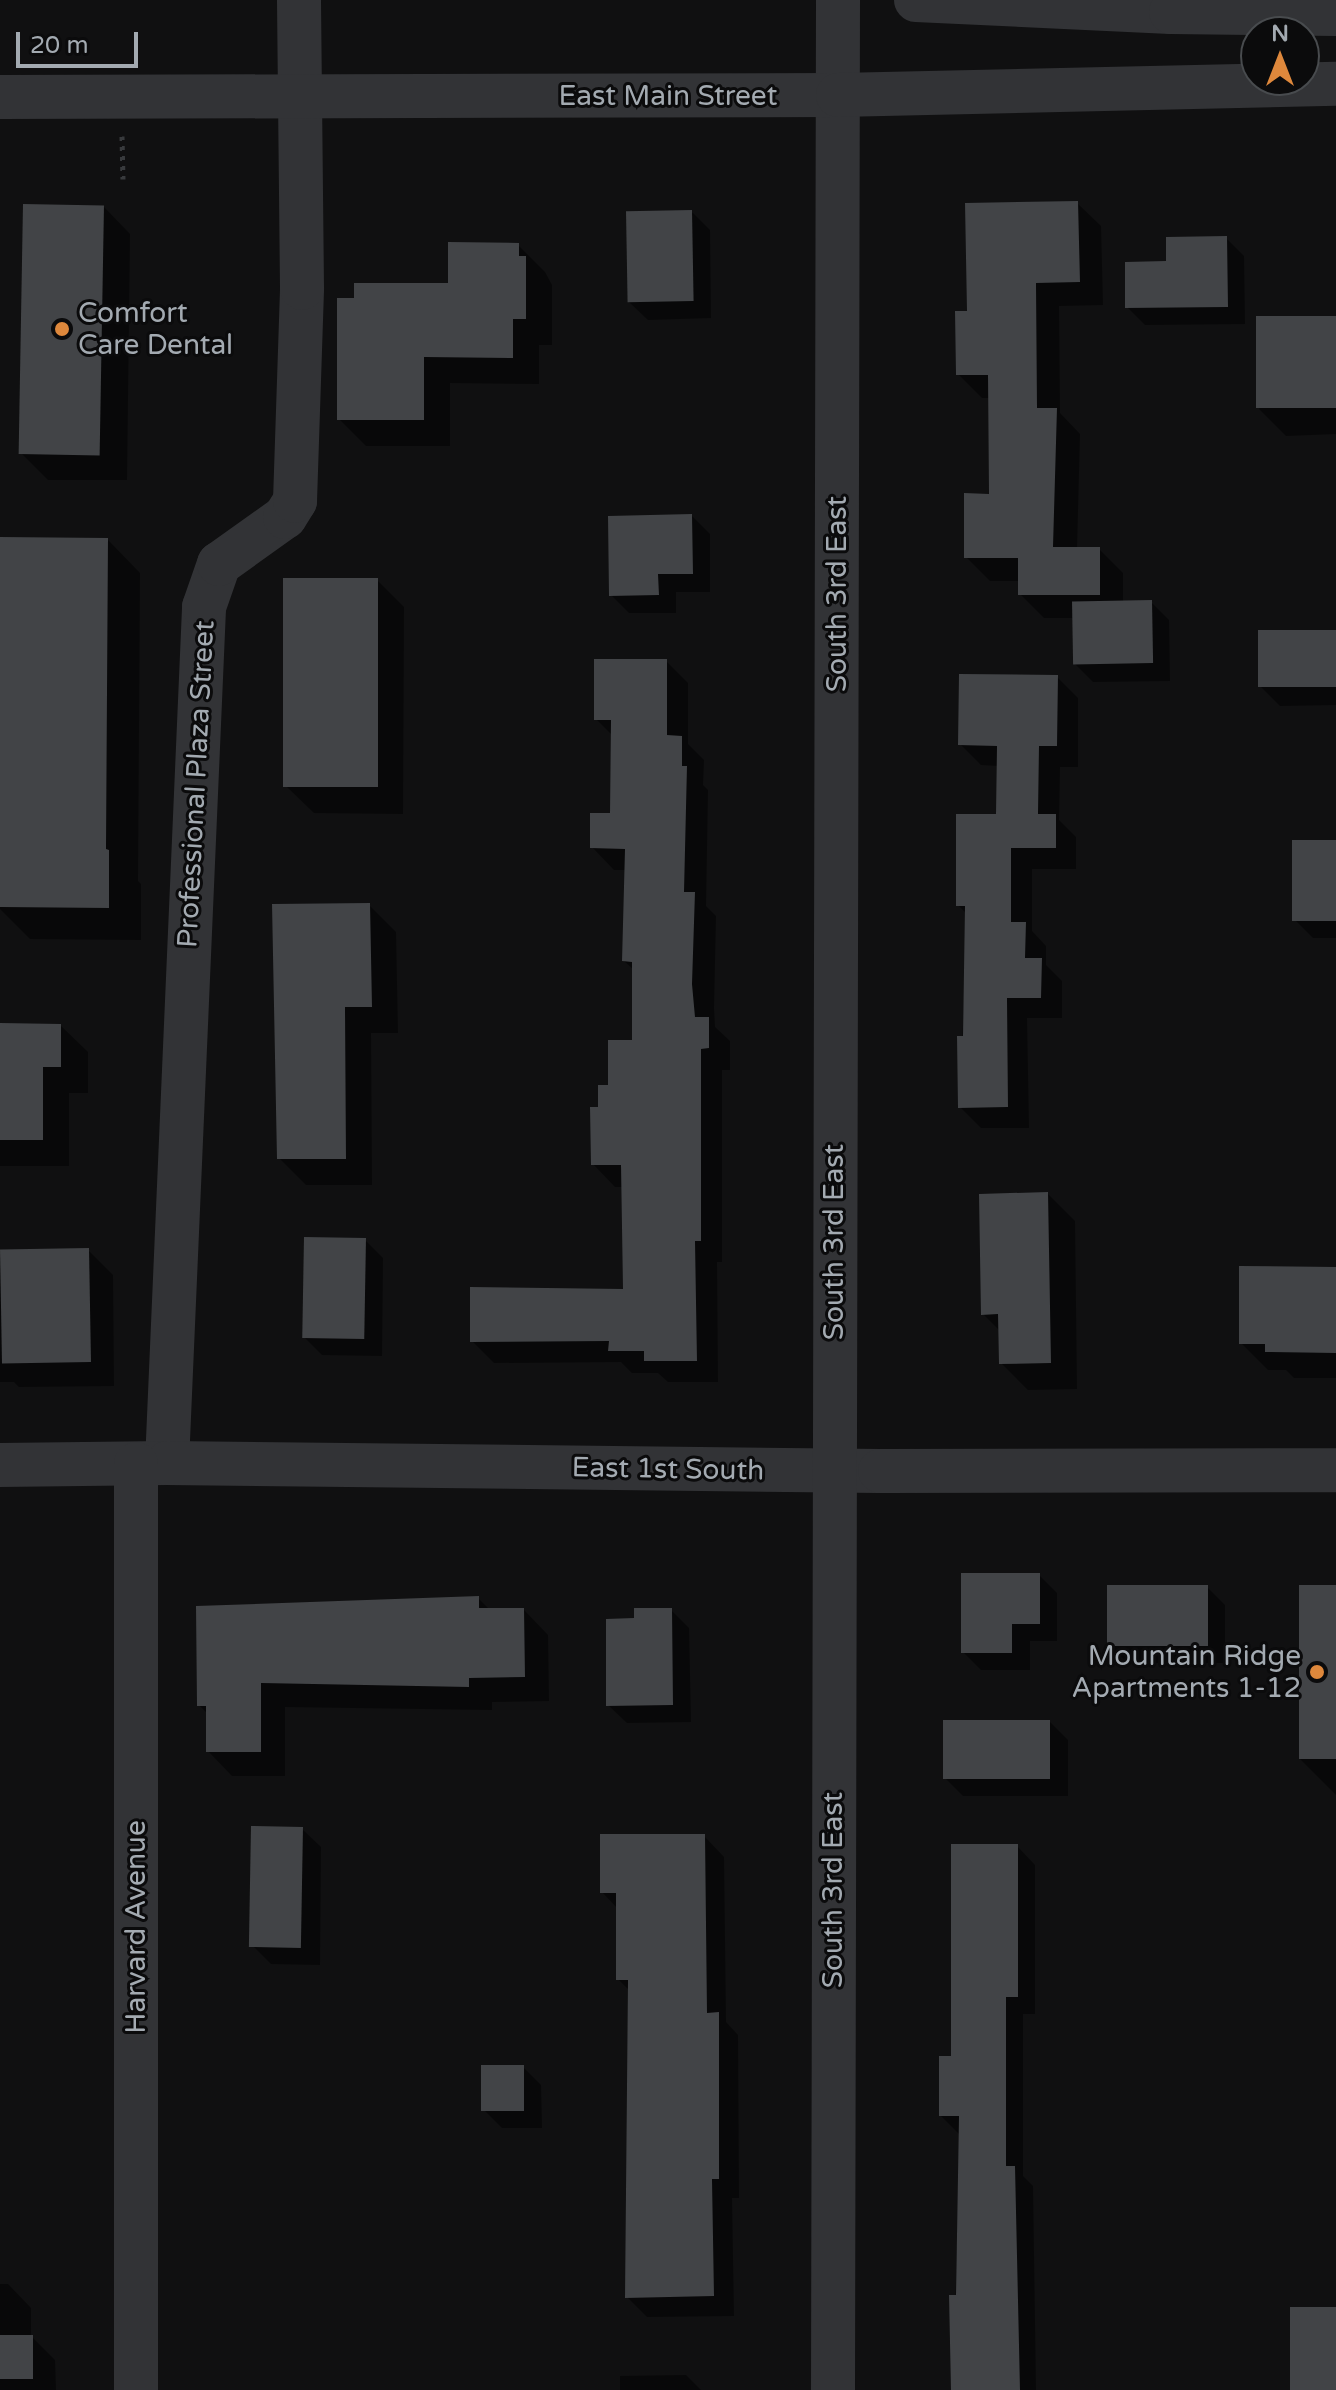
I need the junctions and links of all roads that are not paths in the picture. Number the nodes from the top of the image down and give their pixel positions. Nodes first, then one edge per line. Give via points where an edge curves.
1 (299, 0) edge
2 (838, 0) edge
3 (916, 0) edge
4 (1336, 14) edge
5 (1336, 84) edge
6 (838, 95) junction
7 (0, 97) edge
8 (300, 99) junction
9 (152, 1463) junction
10 (0, 1465) edge
11 (833, 1470) junction
12 (1336, 1470) edge
13 (136, 2390) edge
14 (833, 2390) edge

1 - 8 street, Professional Plaza Street
2 - 6 street, South 3rd East
3 - 4 street
5 - 6 street, East Main Street
6 - 8 street, East Main Street
6 - 11 street, South 3rd East
7 - 8 street, East Main Street
8 - 9 street, Professional Plaza Street via 302,288 295,501 285,517 219,564 204,607
9 - 10 street, East 1st South
9 - 11 street, East 1st South
9 - 13 street, Harvard Avenue
11 - 12 street, East 1st South
11 - 14 street, South 3rd East

